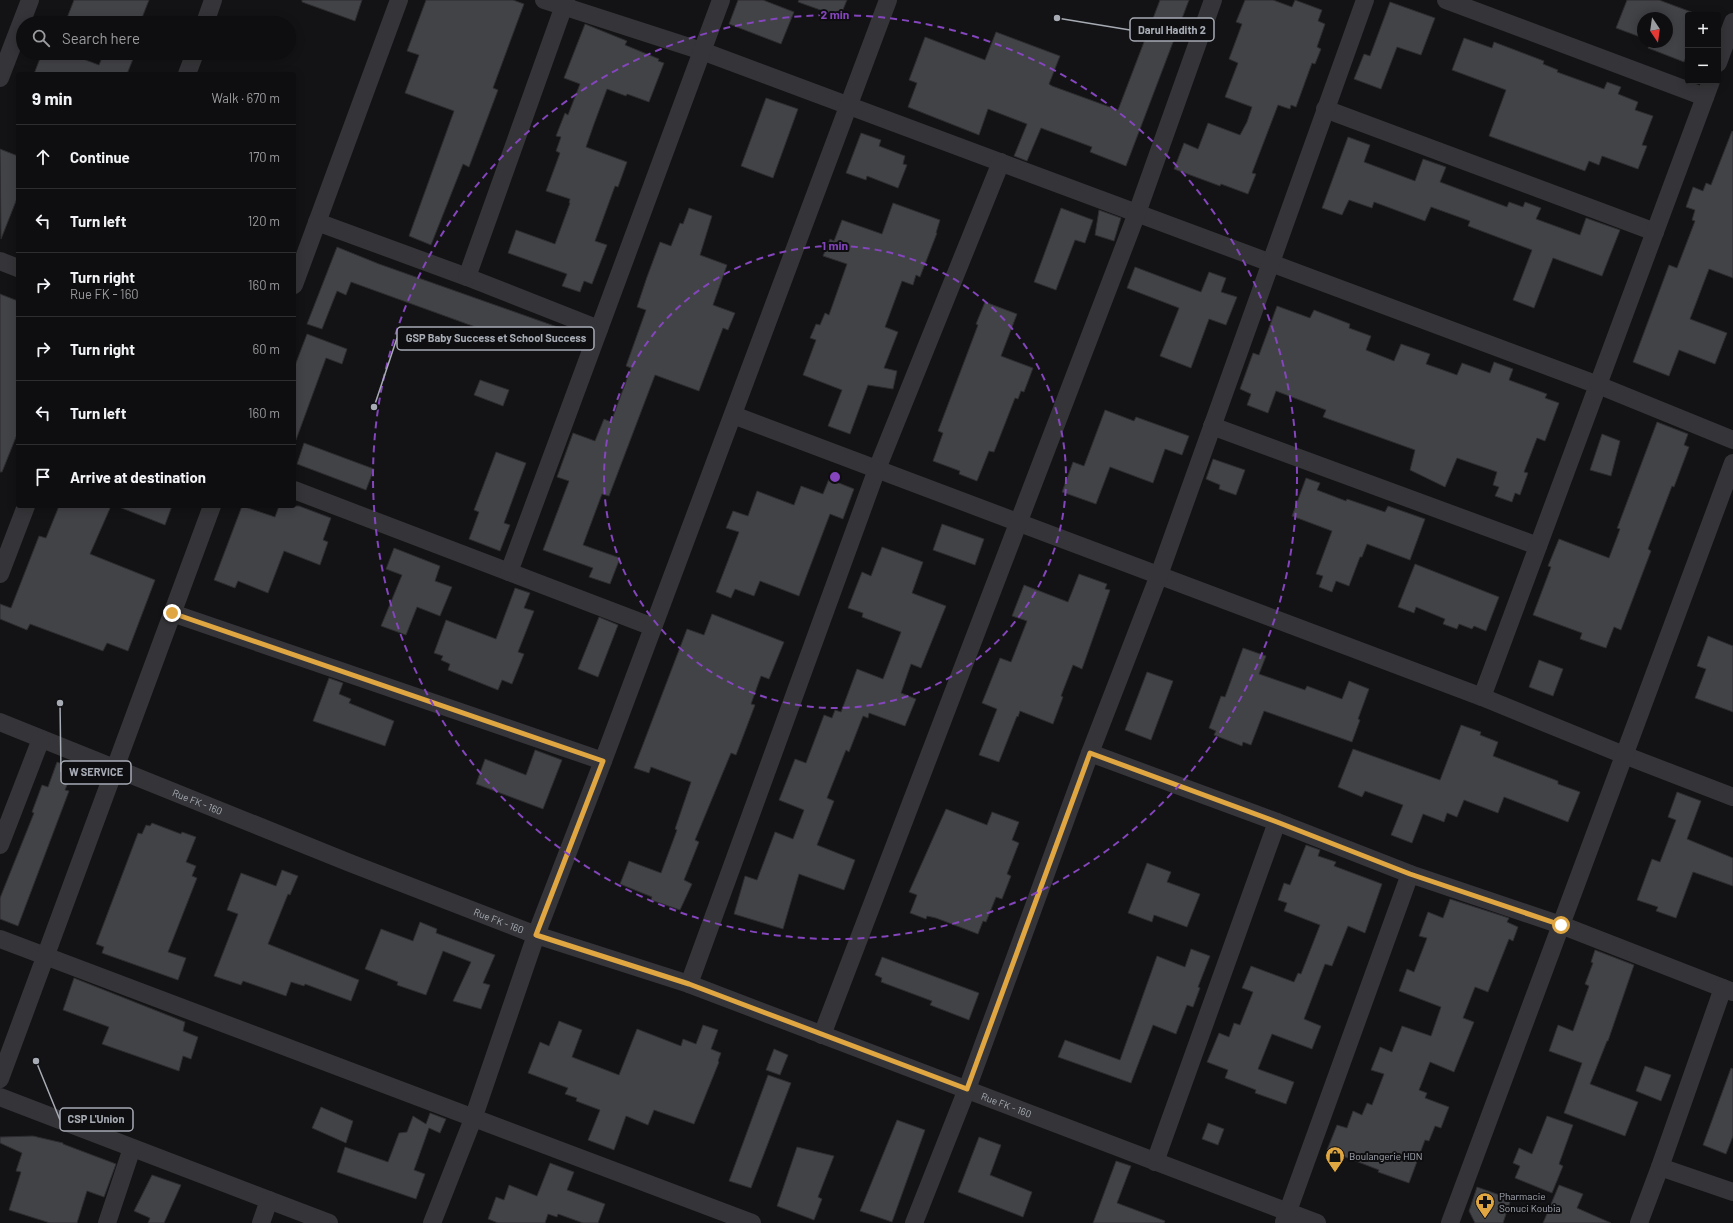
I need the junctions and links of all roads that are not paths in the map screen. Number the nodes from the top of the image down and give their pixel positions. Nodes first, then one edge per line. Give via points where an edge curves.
1 (30, 0) edge
2 (213, 0) edge
3 (400, 0) edge
4 (544, 0) edge
5 (721, 0) edge
6 (888, 0) edge
7 (1213, 0) edge
8 (1365, 0) edge
9 (1446, 0) edge
10 (565, 3) edge
11 (23, 16) edge
12 (207, 16) edge
13 (1733, 22) edge
14 (16, 33) edge
15 (702, 51) junction
16 (1721, 55) edge
17 (192, 60) edge
18 (1, 69) edge
19 (188, 72) edge
20 (1708, 89) edge
21 (848, 105) junction
22 (1326, 109) junction
23 (1001, 162) junction
24 (1137, 213) junction
25 (317, 222) junction
26 (1655, 232) junction
27 (0, 261) edge
28 (1271, 263) junction
29 (16, 267) edge
30 (467, 277) junction
31 (296, 280) edge
32 (599, 329) junction
33 (1598, 385) junction
34 (733, 415) junction
35 (1212, 426) junction
36 (1733, 440) edge
37 (1733, 463) edge
38 (877, 469) junction
39 (296, 491) edge
40 (25, 508) edge
41 (211, 508) edge
42 (1018, 522) junction
43 (1538, 546) junction
44 (510, 572) junction
45 (0, 574) edge
46 (1159, 575) junction
47 (172, 613) junction
48 (653, 627) junction
49 (1482, 697) junction
50 (0, 722) edge
51 (41, 739) junction
52 (1090, 753) junction
53 (1624, 756) junction
54 (603, 761) junction
55 (115, 769) junction
56 (1733, 797) edge
57 (1277, 822) junction
58 (0, 845) edge
59 (1410, 874) junction
60 (1561, 925) junction
61 (536, 935) junction
62 (0, 938) edge
63 (46, 955) junction
64 (689, 984) junction
65 (1728, 990) edge
66 (822, 1035) junction
67 (0, 1080) edge
68 (967, 1089) junction
69 (0, 1097) edge
70 (473, 1119) junction
71 (132, 1148) junction
72 (1155, 1162) junction
73 (1660, 1167) junction
74 (1733, 1192) edge
75 (269, 1200) junction
76 (1285, 1218) edge
77 (107, 1223) edge
78 (261, 1223) edge
79 (329, 1223) edge
80 (432, 1223) edge
81 (752, 1223) edge
82 (914, 1223) edge
83 (1317, 1223) edge
84 (1450, 1223) edge
85 (1639, 1223) edge

1 - 11 street
2 - 12 street
3 - 25 street
4 - 10 street
5 - 15 street
6 - 21 street
7 - 24 street
8 - 22 street
9 - 20 street
10 - 15 street
10 - 30 street
13 - 16 street
14 - 18 street
15 - 21 street
15 - 32 street
17 - 19 street
20 - 26 street
21 - 23 street
21 - 34 street
22 - 26 street
22 - 28 street
23 - 24 street
23 - 38 street
24 - 28 street
24 - 42 street
25 - 30 street
25 - 31 street
26 - 33 street
27 - 29 street
28 - 33 street
28 - 35 street
30 - 32 street
32 - 44 street
33 - 36 street
33 - 43 street
34 - 38 street
34 - 48 street
35 - 43 street
35 - 46 street
37 - 53 street
38 - 42 street
38 - 64 street
39 - 44 street
40 - 45 street
41 - 47 street
42 - 46 street
42 - 66 street
43 - 49 street
44 - 48 street
46 - 49 street
46 - 52 street
47 - 54 street
47 - 55 street
48 - 54 street
49 - 53 street
50 - 51 street, Rue FK - 160
51 - 55 street, Rue FK - 160
51 - 58 street
52 - 57 street
52 - 68 street
53 - 56 street
53 - 60 street
54 - 61 street
55 - 61 street, Rue FK - 160
55 - 63 street
57 - 59 street
57 - 72 street
59 - 60 street
59 - 76 street
60 - 65 street
60 - 84 street
61 - 64 street, Rue FK - 160
61 - 70 street
62 - 63 street
63 - 67 street
63 - 70 street
64 - 66 street, Rue FK - 160
65 - 73 street
66 - 68 street, Rue FK - 160
68 - 72 street, Rue FK - 160
68 - 82 street
69 - 71 street
70 - 80 street
70 - 81 street
71 - 75 street
71 - 77 street
72 - 76 street, Rue FK - 160
73 - 74 street
73 - 85 street
75 - 78 street
75 - 79 street
76 - 83 street, Rue FK - 160

